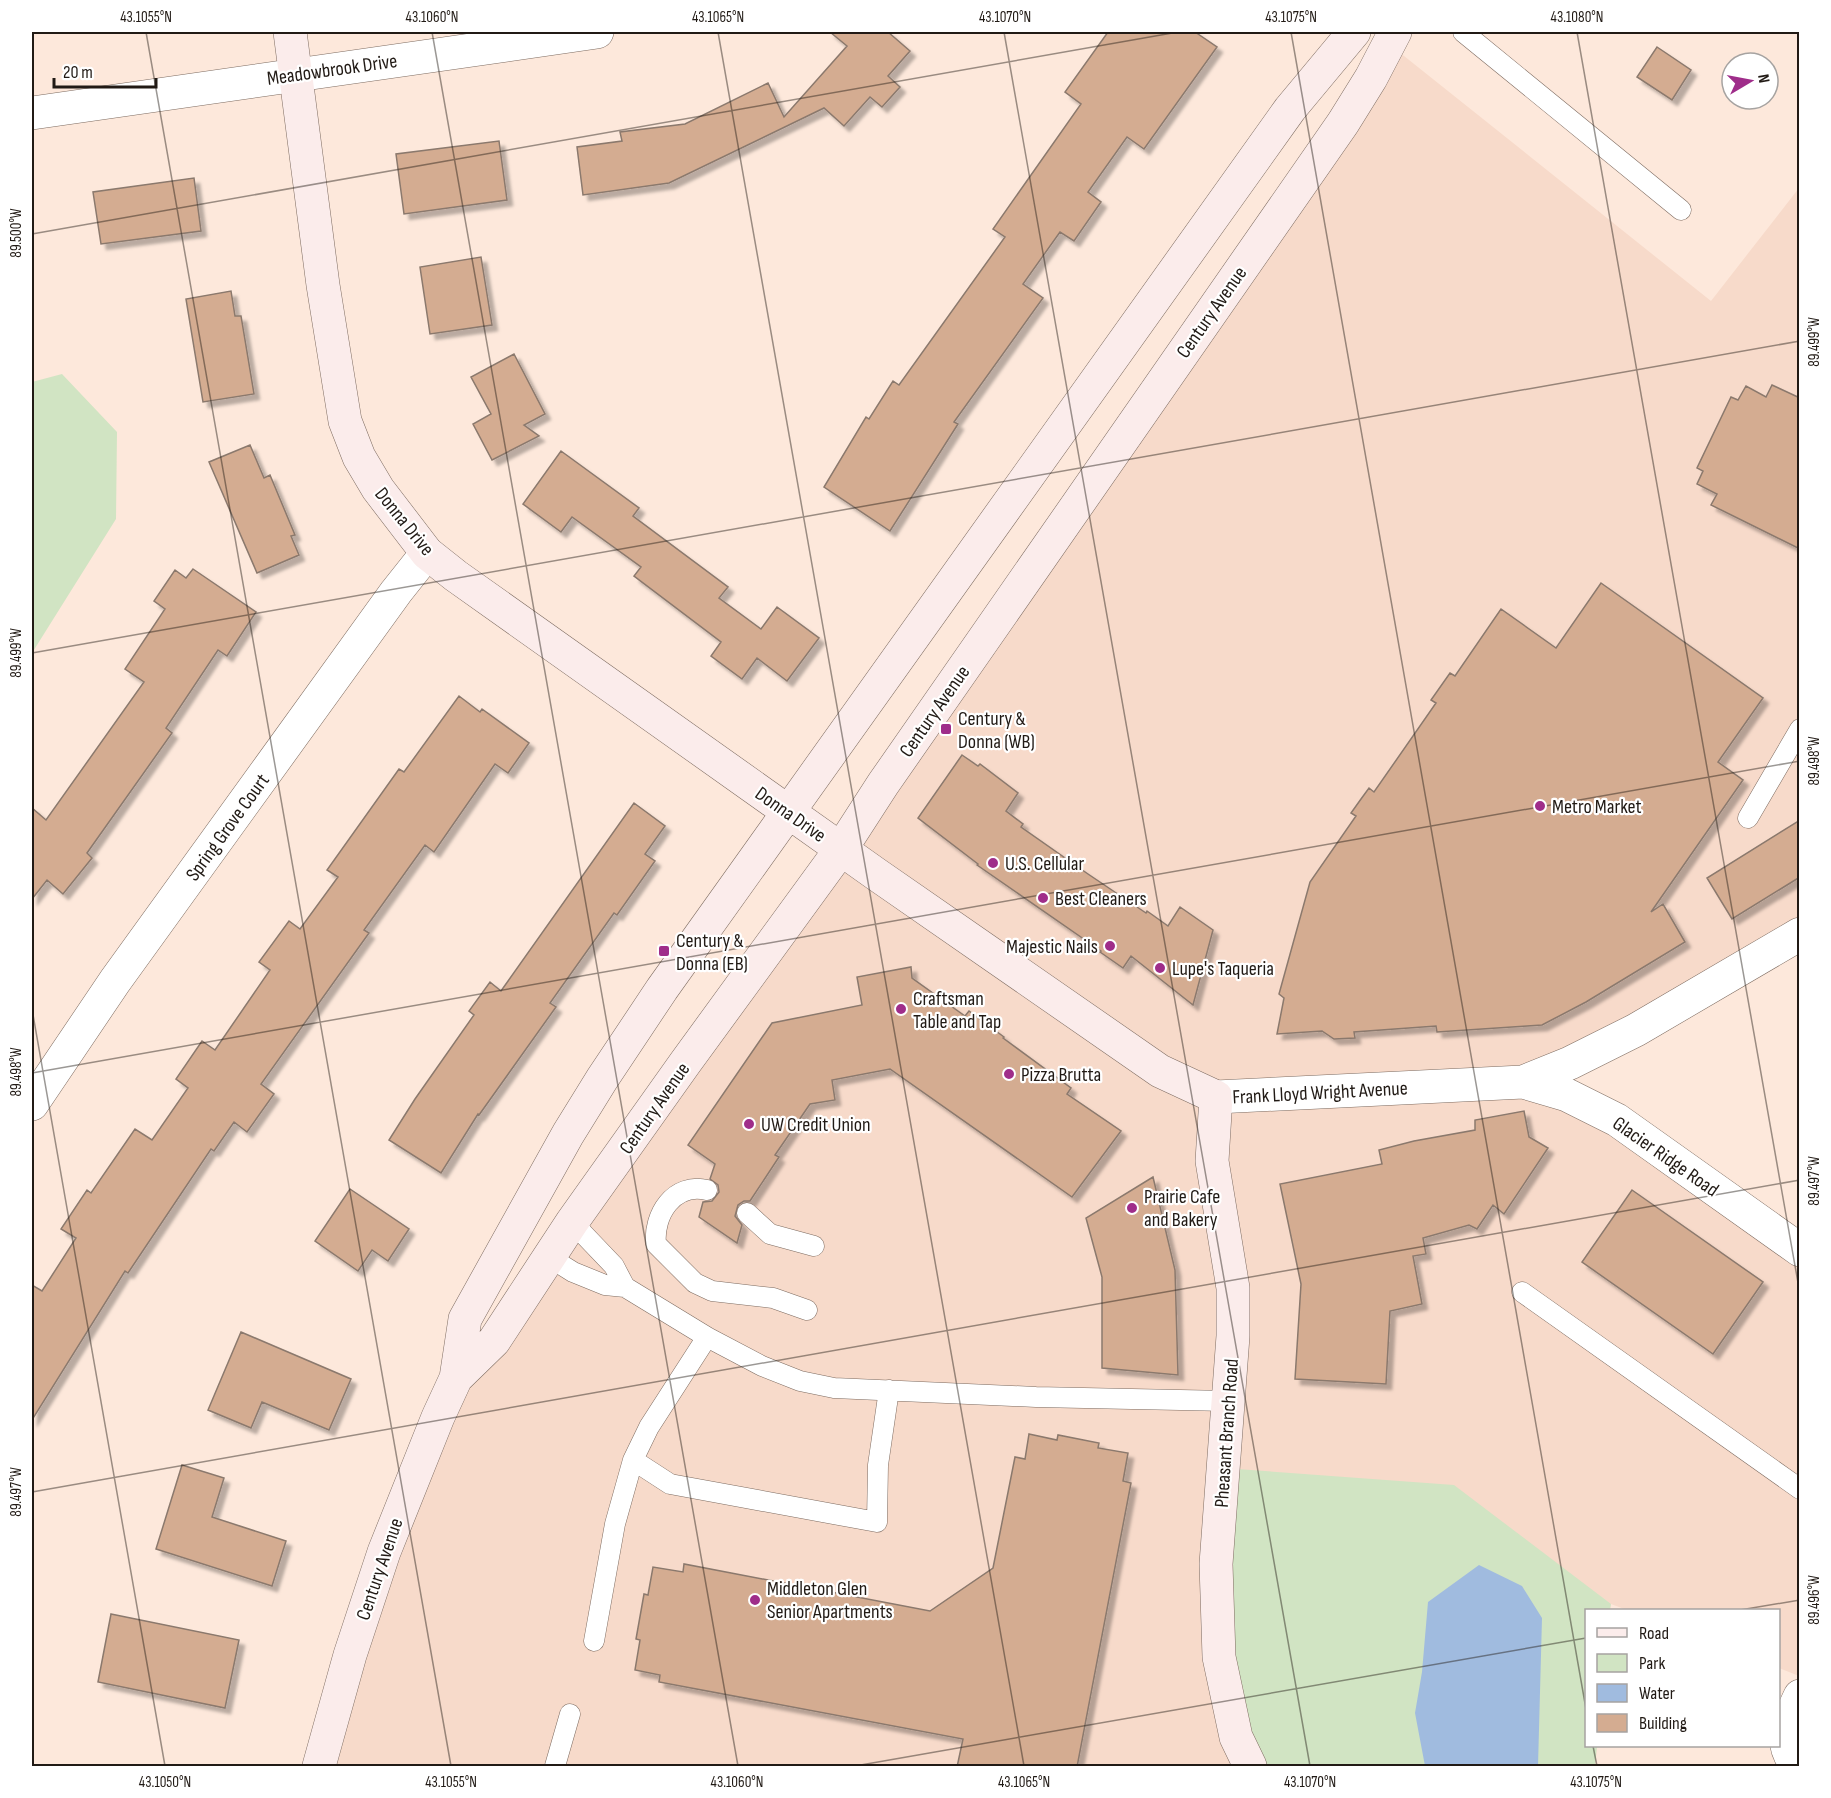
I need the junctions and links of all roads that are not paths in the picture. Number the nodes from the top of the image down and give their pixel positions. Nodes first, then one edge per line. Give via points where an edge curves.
1 (290, 32) edge
2 (597, 32) edge
3 (1354, 32) edge
4 (1395, 32) edge
5 (1463, 32) edge
6 (296, 74) junction
7 (32, 113) edge
8 (1681, 210) dead end
9 (427, 553) junction
10 (1800, 729) edge
11 (789, 812) junction
12 (1748, 818) dead end
13 (841, 849) junction
14 (1800, 934) edge
15 (1523, 1082) junction
16 (1216, 1097) junction
17 (32, 1104) edge
18 (707, 1190) dead end
19 (747, 1213) dead end
20 (573, 1222) junction
21 (814, 1246) dead end
22 (1800, 1250) edge
23 (549, 1257) junction
24 (625, 1287) junction
25 (1522, 1292) dead end
26 (807, 1310) dead end
27 (707, 1337) junction
28 (456, 1378) junction
29 (889, 1390) junction
30 (1228, 1401) junction
31 (633, 1460) junction
32 (1800, 1489) edge
33 (594, 1641) dead end
34 (1800, 1696) edge
35 (570, 1714) dead end
36 (319, 1767) edge
37 (555, 1767) edge
38 (1250, 1767) edge
39 (1797, 1767) edge

1 - 6 main road, Donna Drive
2 - 6 street, Meadowbrook Drive
3 - 11 main road, Century Avenue via 1290,109
4 - 13 main road, Century Avenue via 1343,123
5 - 8 lane
6 - 7 street, Meadowbrook Drive
6 - 9 main road, Donna Drive via 345,421 358,457
9 - 11 main road, Donna Drive
9 - 17 street, Spring Grove Court via 129,961
10 - 12 lane
11 - 13 main road, Donna Drive
11 - 28 main road, Century Avenue via 663,989 568,1134 465,1319
13 - 16 main road, Frank Lloyd Wright Avenue via 1160,1071
13 - 20 main road, Century Avenue
14 - 15 street, Frank Lloyd Wright Avenue via 1636,1030
15 - 16 street, Frank Lloyd Wright Avenue
15 - 22 street, Glacier Ridge Road via 1567,1095 1617,1120
16 - 30 main road, Pheasant Branch Road via 1212,1161 1233,1288
18 - 26 lane via 683,1191 667,1204 658,1219 656,1244 695,1283 712,1291 772,1298
19 - 21 lane via 770,1234
20 - 23 main road, Century Avenue
20 - 24 lane via 614,1266
23 - 24 lane via 605,1285
23 - 28 main road, Century Avenue via 494,1341
24 - 27 lane
25 - 32 lane
27 - 29 lane via 800,1381 834,1388
27 - 31 lane via 649,1427
28 - 36 main road, Century Avenue via 384,1552
29 - 30 lane
29 - 31 lane via 878,1465 877,1522 670,1484
30 - 38 main road, Pheasant Branch Road via 1216,1564 1219,1657 1236,1737
31 - 33 lane via 615,1524
34 - 39 street via 1785,1729 1785,1739
35 - 37 lane

